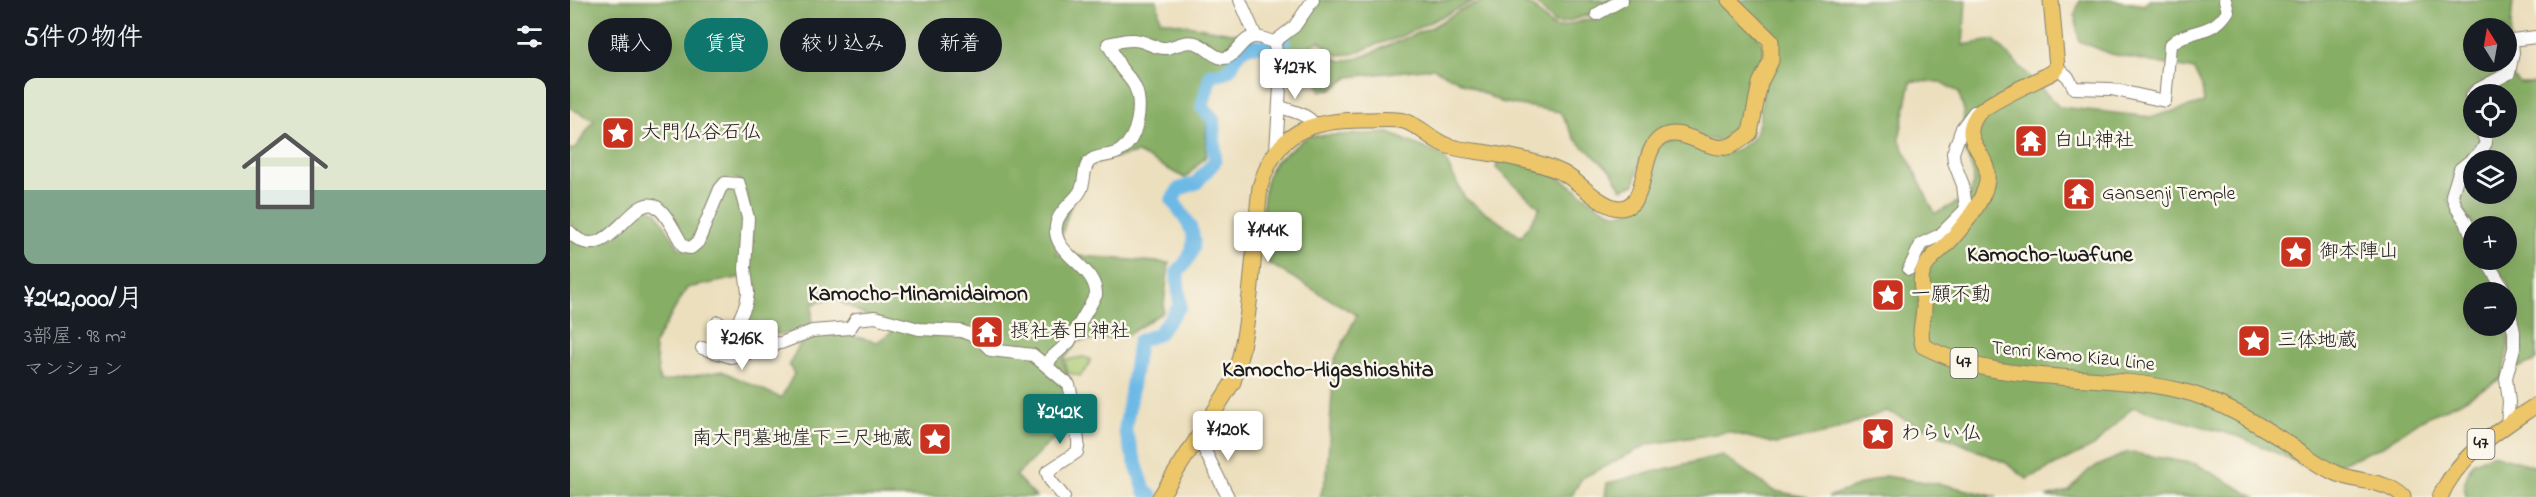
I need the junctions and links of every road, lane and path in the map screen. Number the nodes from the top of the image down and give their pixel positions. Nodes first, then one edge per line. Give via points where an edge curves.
1 (1240, 0) edge
2 (1622, 0) edge
3 (1729, 0) edge
4 (2052, 0) edge
5 (2225, 0) edge
6 (1311, 2) edge
7 (1597, 14) dead end
8 (1256, 37) junction
9 (2536, 37) edge
10 (1274, 42) junction
11 (2057, 67) junction
12 (2488, 84) edge
13 (1280, 107) junction
14 (1980, 111) junction
15 (1315, 125) junction
16 (2484, 138) edge
17 (1275, 151) junction
18 (2463, 218) edge
19 (570, 232) edge
20 (1909, 269) dead end
21 (718, 322) dead end
22 (736, 335) junction
23 (2514, 336) edge
24 (781, 343) junction
25 (702, 348) dead end
26 (1048, 365) junction
27 (2536, 405) edge
28 (2507, 425) junction
29 (1201, 434) junction
30 (1161, 496) edge
31 (1064, 497) edge
32 (1228, 497) edge
33 (2403, 497) edge
34 (2440, 497) edge

1 - 8 street
2 - 7 street
3 - 15 main road via 1771,41 1771,61 1760,83 1750,133 1729,146 1708,145 1674,134 1659,139 1647,157 1637,199 1629,206 1607,204 1551,168 1506,155 1449,147 1403,121 1351,120
4 - 11 main road
5 - 11 street via 2228,11 2221,23 2170,45 2164,101 2111,89 2074,88
6 - 10 street via 1294,27
8 - 10 street
8 - 26 street via 1222,58 1196,43 1166,48 1139,40 1108,44 1135,86 1137,118 1129,142 1120,151 1094,158 1087,165 1082,190 1060,216 1056,227 1061,245 1082,266 1096,295 1069,342
9 - 12 street via 2512,40 2508,73
10 - 13 street via 1281,71
11 - 14 main road
13 - 15 street via 1297,112
13 - 17 street
14 - 20 street via 1972,112 1953,153 1966,209 1940,236 1921,244
14 - 33 main road, Tenri Kamo Kizu Line / 47 via 1972,123 1971,134 1988,166 1989,179 1964,225 1929,260 1922,276 1924,304 1919,335 1923,346 1968,365 2000,372 2178,390 2223,407 2335,473 2386,487
15 - 17 main road via 1292,135
16 - 18 street via 2480,153 2460,169 2452,195
17 - 29 main road via 1260,187 1239,363 1233,382
19 - 22 street via 580,241 603,240 635,210 651,205 660,210 684,247 691,248 698,242 720,189 725,183 739,184 748,218 748,293
21 - 22 street via 728,333
22 - 24 street via 752,342
23 - 28 street via 2506,378 2510,402
24 - 25 street via 731,357
24 - 26 street via 812,331 850,328 856,319 875,317 919,329 961,331 979,338 991,350 1033,355
26 - 31 street via 1069,385 1072,397 1067,416 1077,431 1079,445 1077,452 1047,472
27 - 28 main road, 47
28 - 34 main road, 47 via 2449,477
29 - 30 main road
29 - 32 street via 1205,451

